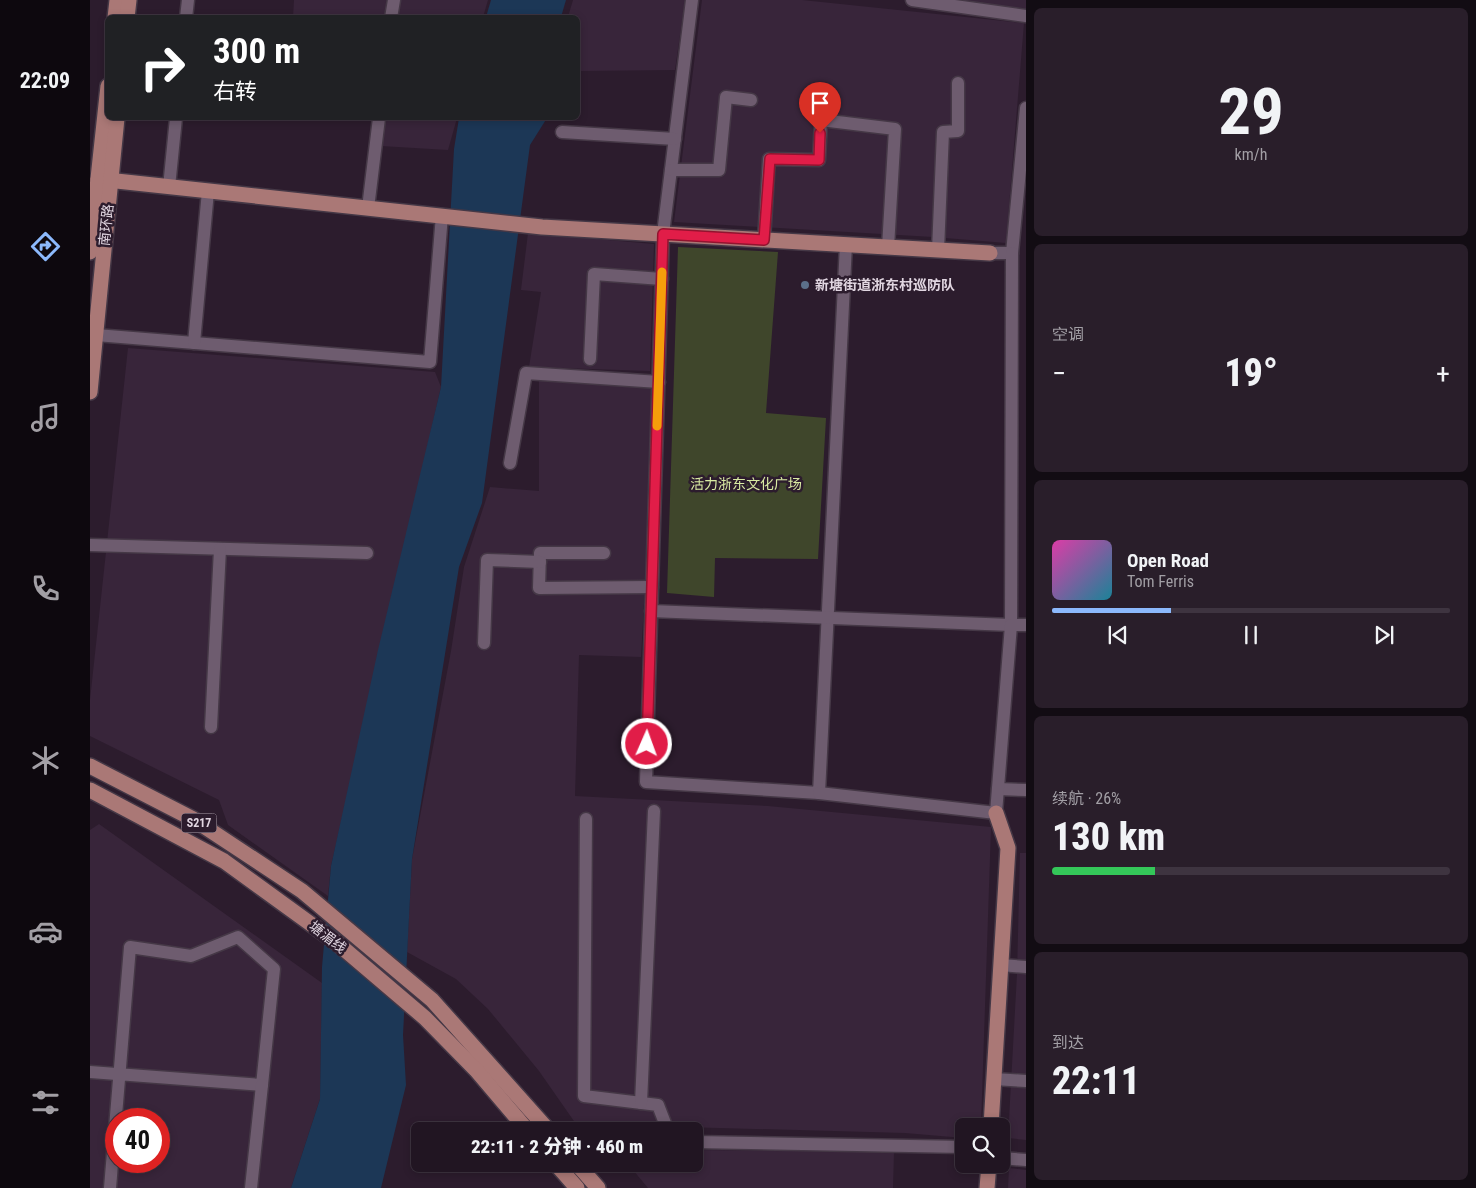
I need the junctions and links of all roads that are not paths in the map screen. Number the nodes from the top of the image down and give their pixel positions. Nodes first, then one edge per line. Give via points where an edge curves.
1 (117, 0) edge
2 (129, 0) edge
3 (188, 0) edge
4 (394, 0) edge
5 (692, 0) edge
6 (912, 0) edge
7 (115, 15) edge
8 (127, 15) edge
9 (186, 15) edge
10 (392, 15) edge
11 (1026, 16) edge
12 (958, 83) dead end
13 (751, 100) dead end
14 (1026, 108) edge
15 (105, 120) edge
16 (116, 120) edge
17 (176, 120) edge
18 (379, 120) edge
19 (562, 132) dead end
20 (675, 139) junction
21 (671, 170) junction
22 (100, 179) edge
23 (169, 187) junction
24 (208, 191) junction
25 (1022, 200) edge
26 (368, 208) junction
27 (442, 215) junction
28 (663, 234) junction
29 (764, 240) junction
30 (846, 244) junction
31 (888, 247) junction
32 (938, 250) junction
33 (90, 252) edge
34 (990, 253) joint
35 (1012, 253) junction
36 (662, 280) junction
37 (96, 336) junction
38 (194, 344) junction
39 (590, 359) dead end
40 (659, 382) junction
41 (90, 392) edge
42 (510, 463) dead end
43 (90, 546) edge
44 (220, 549) junction
45 (367, 553) dead end
46 (604, 553) dead end
47 (540, 562) junction
48 (652, 587) junction
49 (651, 611) junction
50 (828, 617) junction
51 (1011, 625) junction
52 (1026, 626) edge
53 (484, 643) dead end
54 (211, 727) dead end
55 (90, 766) edge
56 (998, 789) junction
57 (90, 790) edge
58 (1026, 790) edge
59 (819, 793) junction
60 (654, 812) dead end
61 (996, 813) junction
62 (586, 819) dead end
63 (1000, 965) junction
64 (1026, 967) edge
65 (90, 1072) edge
66 (118, 1074) junction
67 (994, 1079) junction
68 (1026, 1081) edge
69 (262, 1085) junction
70 (641, 1103) junction
71 (992, 1118) edge
72 (520, 1122) edge
73 (541, 1122) edge
74 (665, 1122) edge
75 (703, 1142) edge
76 (955, 1147) edge
77 (1010, 1159) edge
78 (1026, 1160) edge
79 (563, 1172) edge
80 (584, 1172) edge
81 (988, 1173) edge
82 (110, 1188) edge
83 (251, 1188) edge
84 (577, 1188) edge
85 (598, 1188) edge
86 (987, 1188) edge

1 - 7 main road
2 - 8 main road
3 - 9 street
4 - 10 street
5 - 20 street
6 - 11 street
12 - 32 street via 958,131 943,132
13 - 21 street via 726,97 719,170
14 - 25 street
15 - 22 main road, 南环路
16 - 22 main road, 南环路
17 - 23 street
18 - 26 street
19 - 20 street
20 - 21 street
21 - 28 street
22 - 23 main road
22 - 33 main road, 南环路
22 - 37 main road, 南环路
23 - 24 main road
24 - 26 main road
24 - 38 street
25 - 35 street
26 - 27 main road
27 - 28 main road via 542,227
27 - 38 street via 430,362
28 - 29 main road
28 - 36 street
29 - 30 main road
29 - 31 street via 770,159 819,160 821,120 895,129
30 - 31 main road
30 - 50 street
31 - 32 main road
32 - 34 main road
34 - 35 street
35 - 51 street
36 - 39 street via 594,274
36 - 40 street
37 - 38 street
37 - 41 main road, 南环路
40 - 42 street via 526,373
40 - 48 street
43 - 44 street
44 - 45 street
44 - 54 street
46 - 47 street via 540,553
47 - 48 street via 539,588
47 - 53 street via 487,560
48 - 49 street
49 - 50 street
49 - 59 street via 646,782
50 - 51 street
50 - 59 street
51 - 52 street
51 - 56 street
55 - 73 main road, S217 via 193,819 302,891 432,1000
56 - 58 street
56 - 61 street
57 - 72 main road, 塘湄线 / S217 via 224,861 337,943 425,1018
59 - 61 street
60 - 70 street
61 - 63 main road via 1008,848
62 - 70 street via 584,1096
63 - 64 street
63 - 67 main road
65 - 66 street
66 - 69 street
66 - 69 street via 130,947 191,956 238,937 274,969
66 - 82 street
67 - 68 street
67 - 71 main road
69 - 83 street
70 - 74 street via 658,1105
75 - 76 street
77 - 78 street
79 - 84 main road
80 - 85 main road
81 - 86 main road

